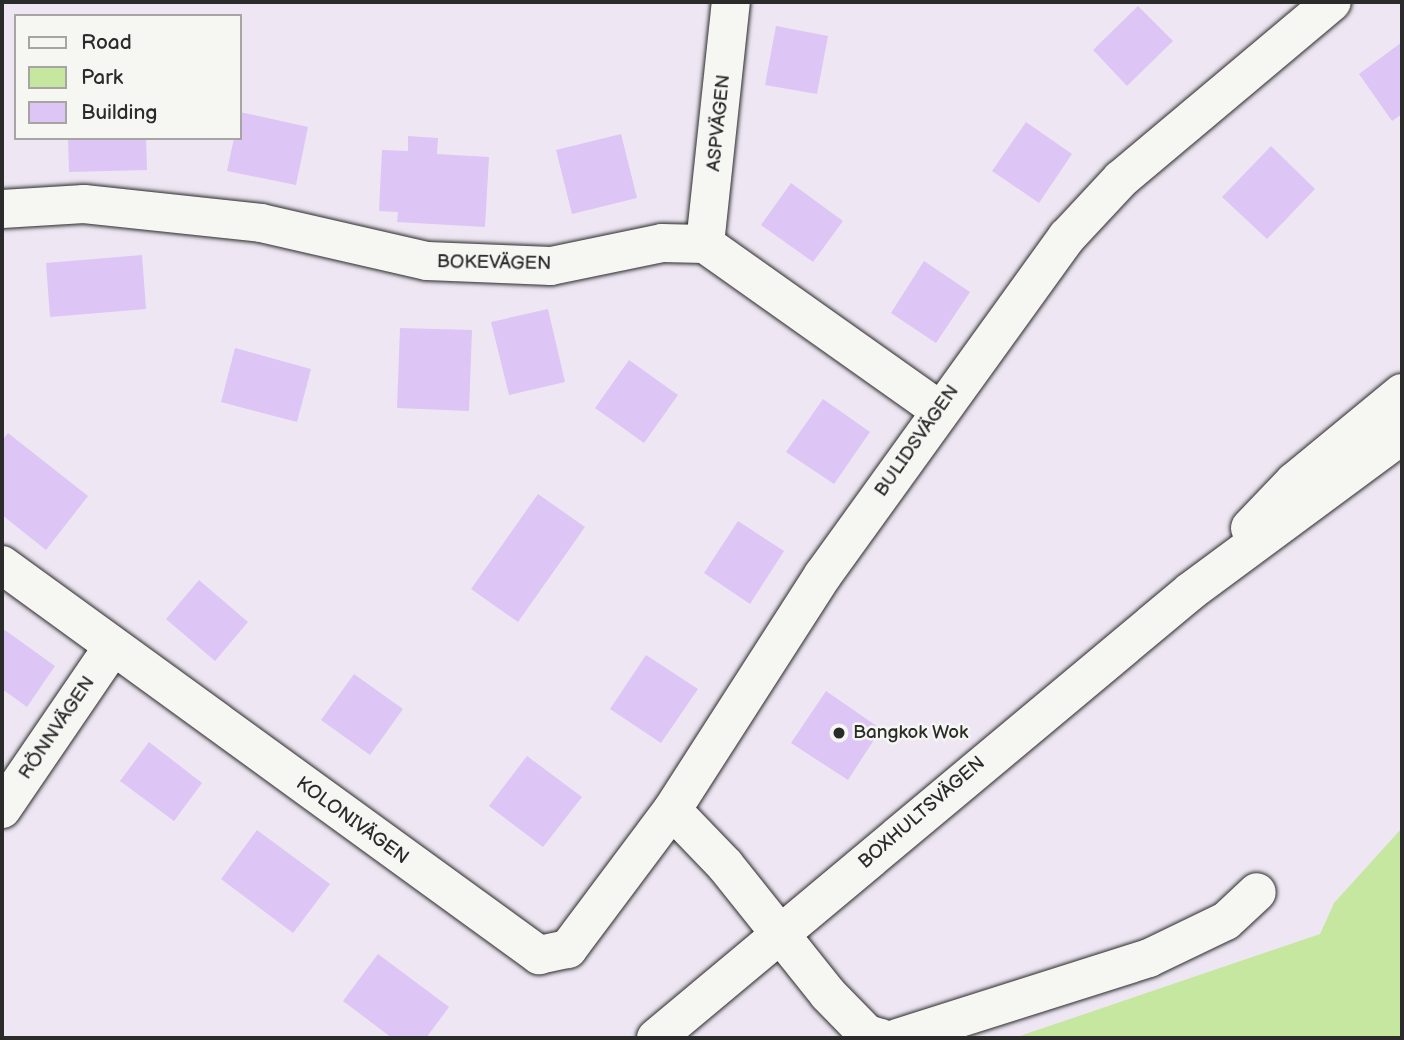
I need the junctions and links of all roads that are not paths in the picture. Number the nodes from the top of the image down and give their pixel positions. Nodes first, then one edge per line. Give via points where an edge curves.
1 (731, 2) edge
2 (1332, 2) edge
3 (2, 209) edge
4 (705, 244) junction
5 (1402, 393) edge
6 (938, 409) junction
7 (1402, 435) edge
8 (2, 565) edge
9 (1191, 591) junction
10 (112, 648) junction
11 (2, 809) edge
12 (672, 810) junction
13 (1257, 892) dead end
14 (780, 935) junction
15 (656, 1038) edge
16 (881, 1038) edge
17 (897, 1038) edge

1 - 4 street, ASPVÄGEN
2 - 6 street, BULIDSVÄGEN via 1121,179 1067,237
3 - 4 street, BOKEVÄGEN via 84,204 261,223 427,261 551,266 662,243
4 - 6 street
5 - 9 street, BOXHULTSVÄGEN via 1294,482
6 - 12 street, BULIDSVÄGEN
7 - 9 street, BOXHULTSVÄGEN
8 - 10 street, KOLONIVÄGEN
9 - 14 street, BOXHULTSVÄGEN
10 - 11 street, RÖNNVÄGEN
10 - 12 street, KOLONIVÄGEN via 539,955 568,949
12 - 14 street
13 - 17 street via 1226,921 1149,958
14 - 15 street, BOXHULTSVÄGEN
14 - 16 street via 867,1034

